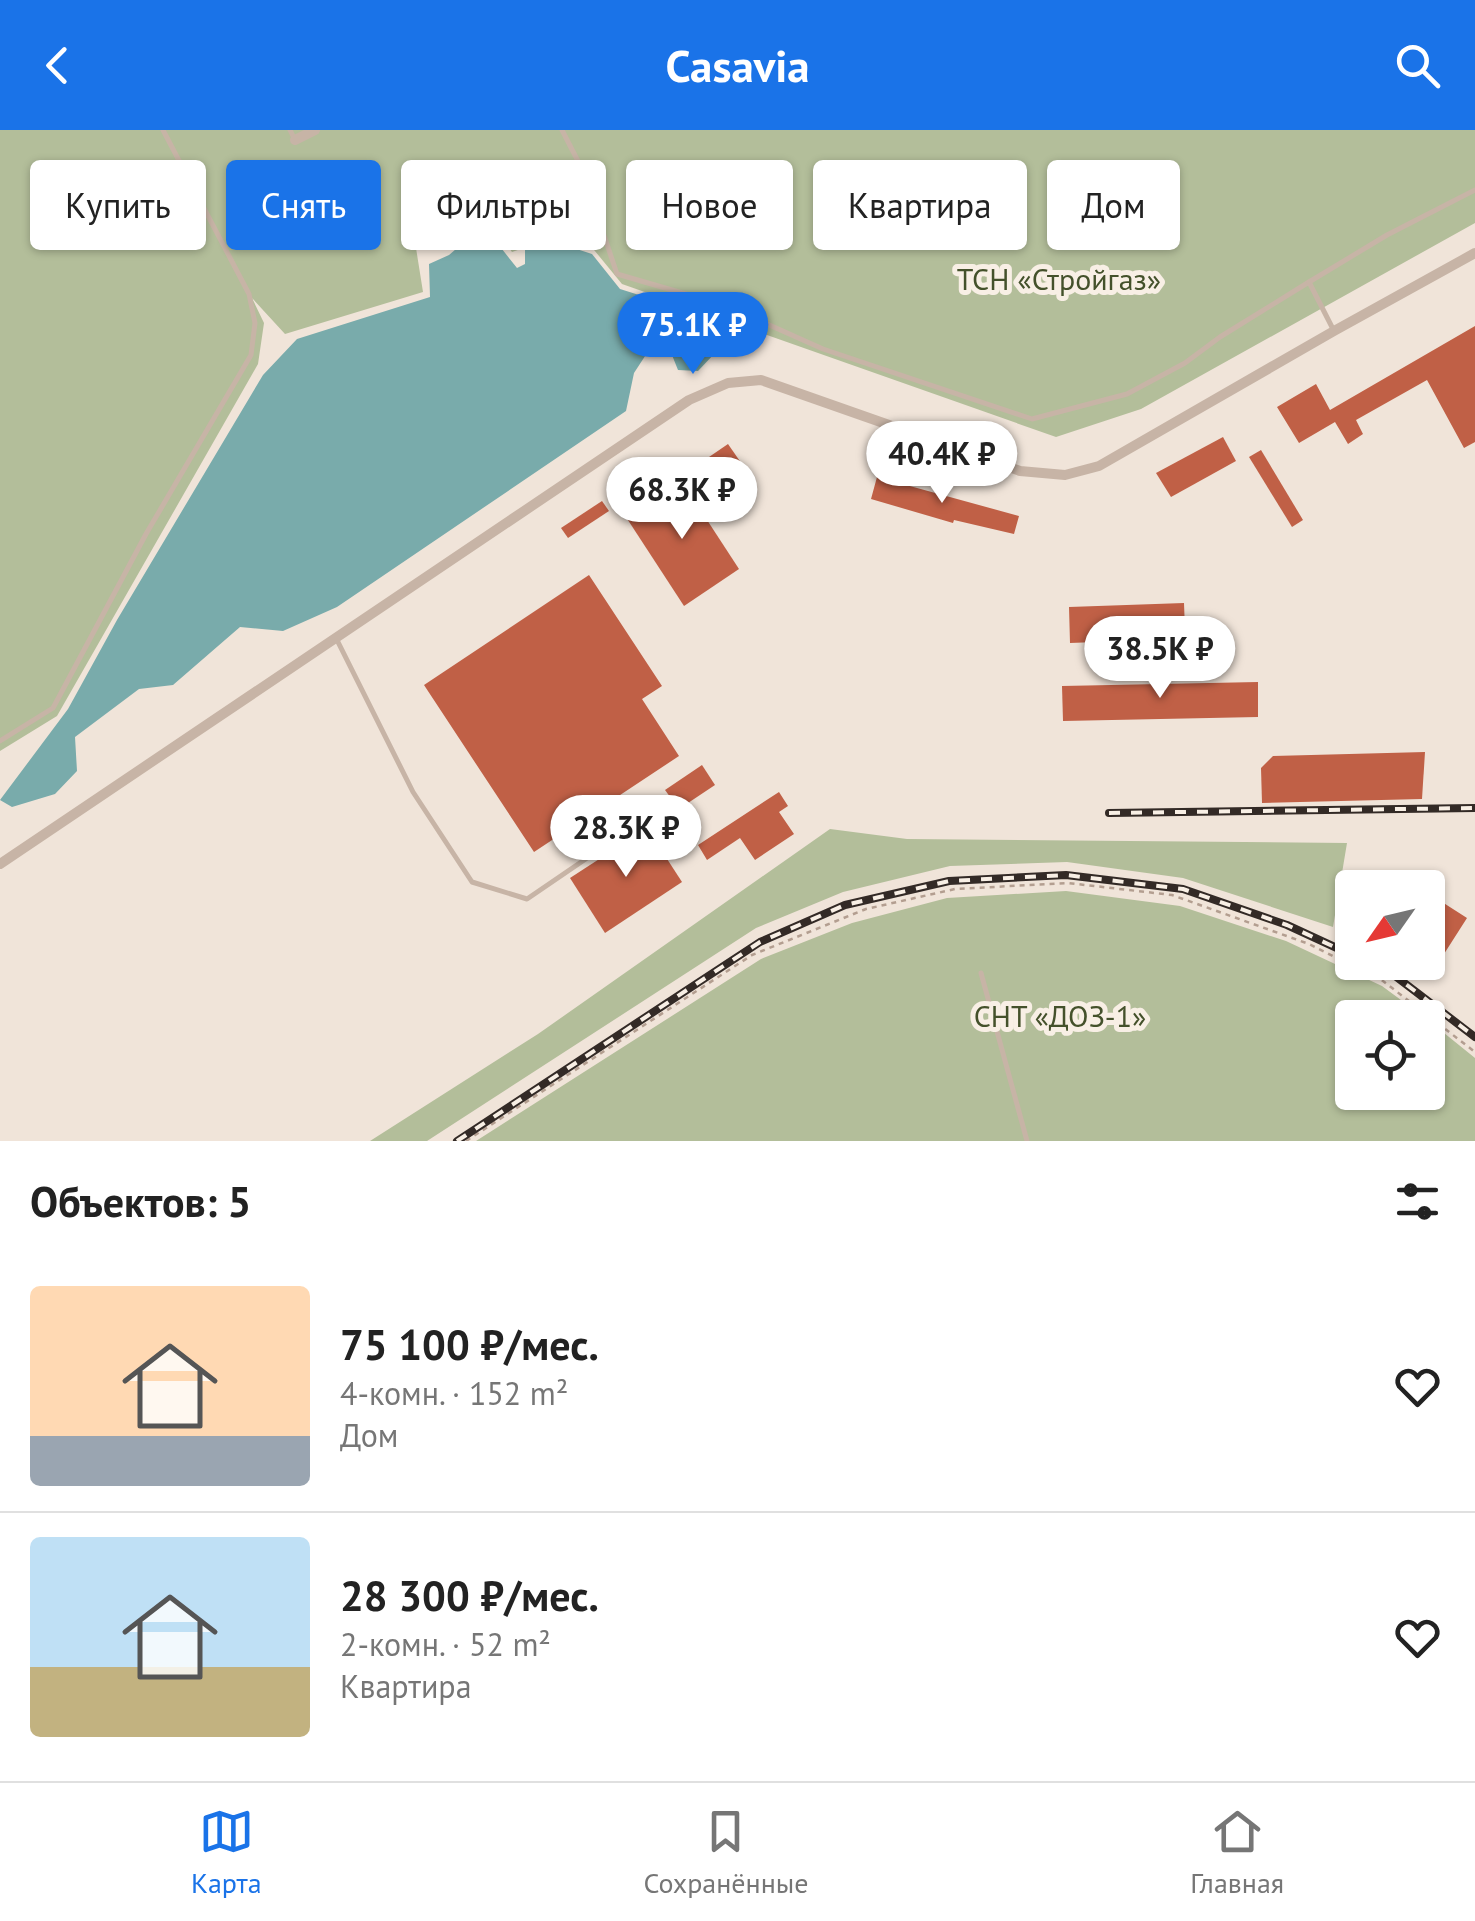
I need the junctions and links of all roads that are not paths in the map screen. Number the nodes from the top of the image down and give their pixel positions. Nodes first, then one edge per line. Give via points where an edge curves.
1 (163, 130) edge
2 (315, 130) edge
3 (562, 130) edge
4 (292, 135) edge
5 (1475, 190) edge
6 (1475, 253) edge
7 (1309, 282) junction
8 (1334, 330) junction
9 (336, 638) junction
10 (0, 740) edge
11 (653, 813) dead end
12 (0, 864) edge
13 (980, 973) dead end
14 (1027, 1141) edge

1 - 10 lane via 249,294 256,323 251,355 53,708
2 - 4 street
3 - 7 lane via 617,274 727,306 841,356 1032,419 1127,394
5 - 7 lane
6 - 8 street
7 - 8 lane
8 - 9 street via 1100,466 1065,476 1020,471 761,380 728,384 689,400
9 - 11 lane via 413,792 472,882 527,899
9 - 12 street
13 - 14 lane

